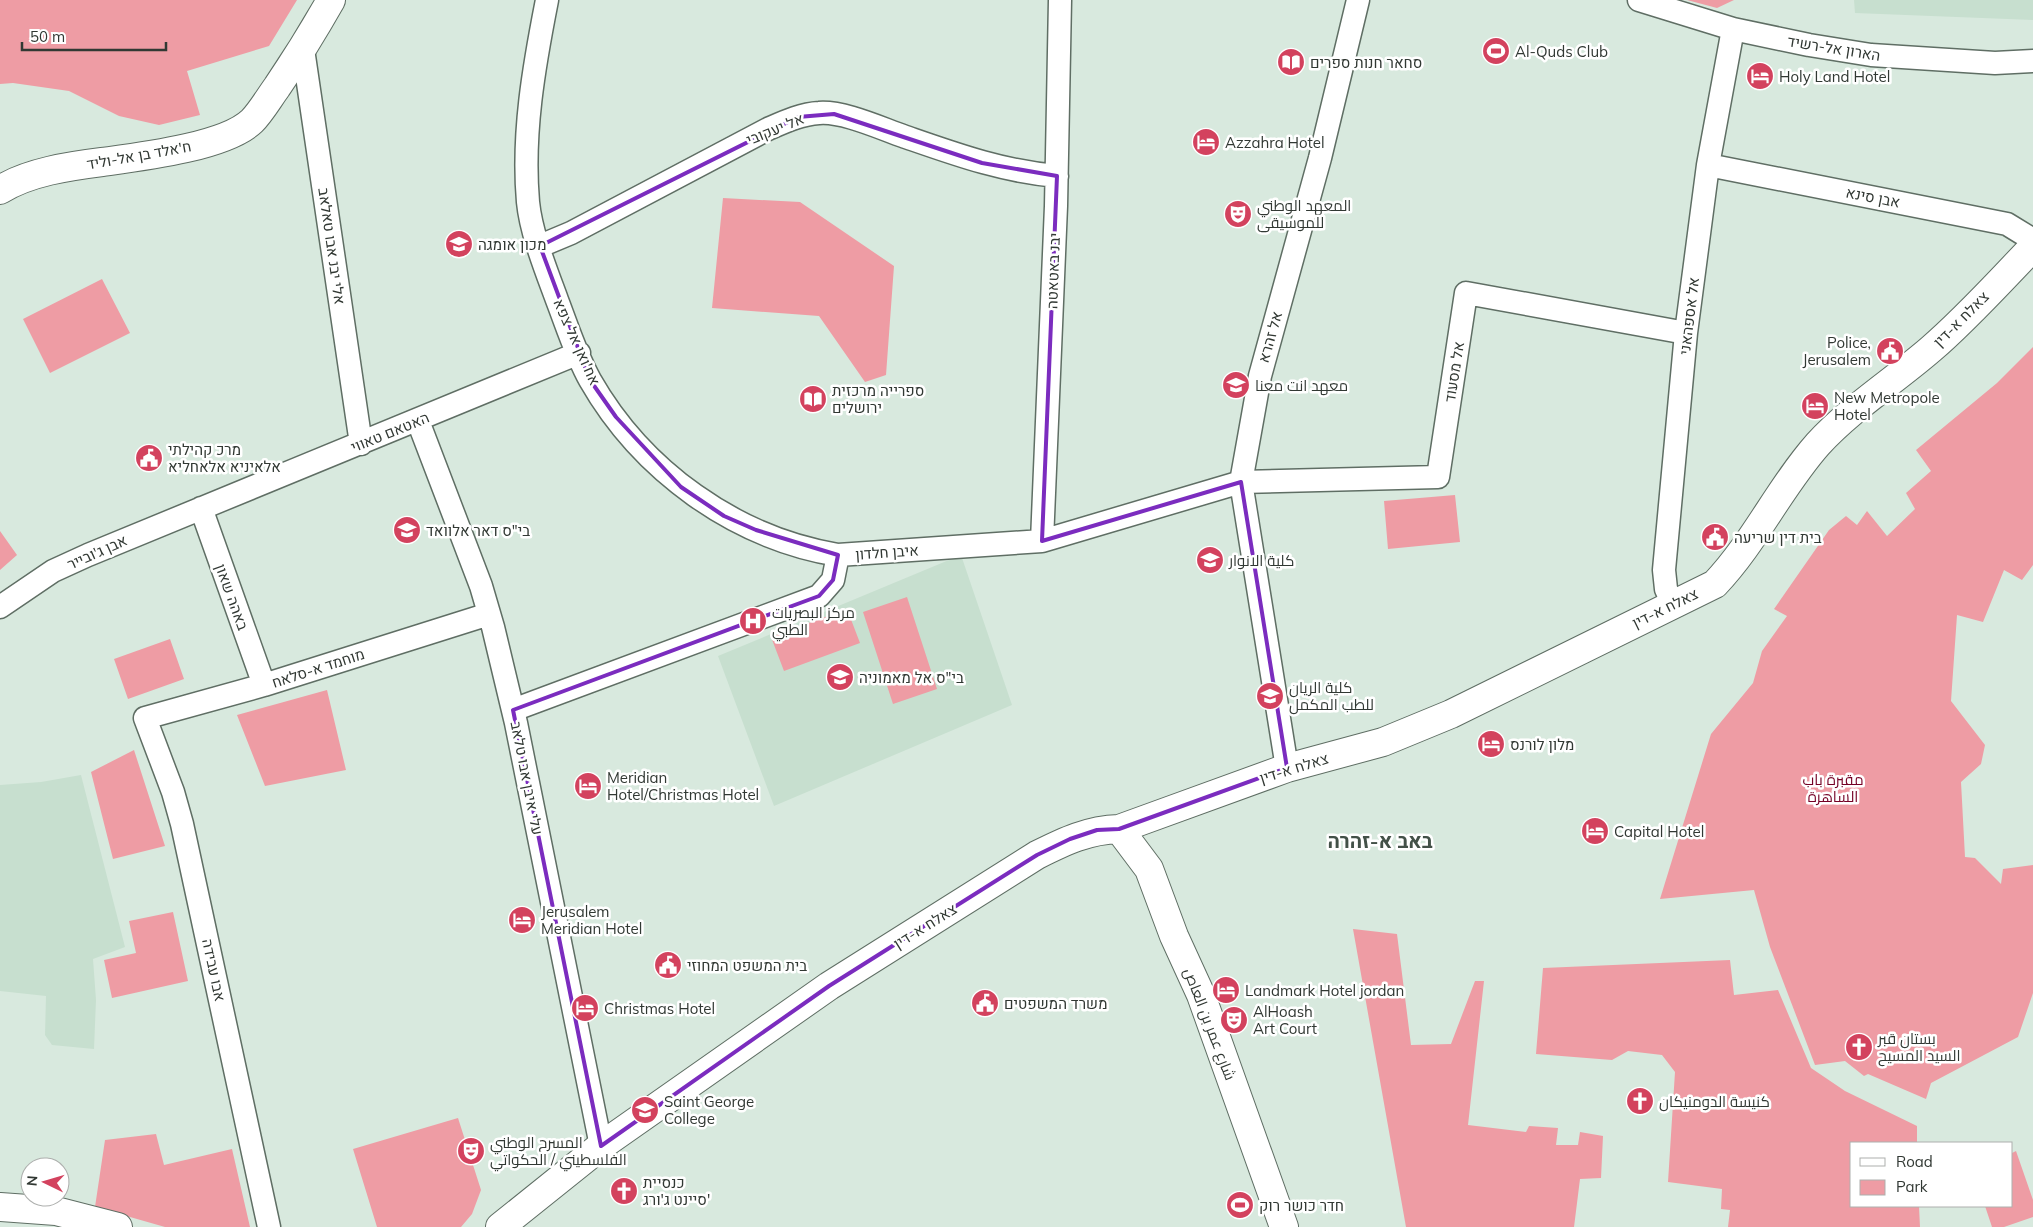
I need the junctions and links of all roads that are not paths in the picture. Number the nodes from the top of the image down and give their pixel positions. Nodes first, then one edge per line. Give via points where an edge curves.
1 (331, 0) edge
2 (547, 0) edge
3 (1060, 0) edge
4 (1358, 0) edge
5 (1639, 0) edge
6 (1733, 29) junction
7 (303, 48) junction
8 (2033, 61) edge
9 (1708, 165) junction
10 (1057, 176) junction
11 (0, 190) edge
12 (2033, 240) edge
13 (540, 246) junction
14 (2033, 247) edge
15 (1686, 333) junction
16 (579, 353) junction
17 (418, 421) junction
18 (361, 444) junction
19 (1241, 482) junction
20 (201, 508) junction
21 (1042, 541) junction
22 (838, 555) junction
23 (1673, 604) junction
24 (0, 606) edge
25 (490, 614) junction
26 (264, 685) junction
27 (513, 710) junction
28 (144, 718) joint
29 (1287, 768) junction
30 (1119, 829) junction
31 (601, 1146) junction
32 (7, 1208) edge
33 (118, 1227) edge
34 (269, 1227) edge
35 (500, 1227) edge
36 (1284, 1227) edge

1 - 7 street, ח'אלד בן אל-וליד
2 - 13 street, אח'ואן אל צפא via 534,73 526,153 528,204
3 - 10 street, יבנ באטאטה
4 - 19 street, אל זהרא via 1320,158 1260,376
5 - 6 street, הארון אל-רשיד
6 - 8 street, הארון אל-רשיד via 1809,46 1871,55 1995,63
6 - 9 street, אל אספהאני
7 - 11 street, ח'אלד בן אל-וליד via 251,122 233,133 159,154 48,172 11,182
7 - 18 street, אלי יבנ אבו טאלאב
9 - 12 street, אבן סינא via 2007,224
9 - 15 street, אל אספהאני
10 - 13 street, אל יעקובי via 1022,173 982,163 875,126 819,112 768,128 571,233
10 - 21 street, יבנ באטאטה
13 - 16 street, אח'ואן אל צפא via 546,270
14 - 23 street, צאלח א-דין via 1943,339 1850,414 1819,444 1795,472 1731,567 1714,584
15 - 19 street, אל מסעוד via 1466,293 1438,477
15 - 23 street, אל אספהאני via 1664,570 1666,589
16 - 17 street, האטאם טאווי
16 - 22 street, אח'ואן אל צפא via 590,380 616,417 646,453 681,487 724,516 756,530 819,552
17 - 18 street, האטאם טאווי
17 - 25 street, עלי איבן אבו טלאב
18 - 20 street, האטאם טאווי
19 - 21 street, איבן חלדון
19 - 29 street, אל זהרא
20 - 24 street, אבן ג'ובייר via 53,571
20 - 26 street, באהה שאון
21 - 22 street, איבן חלדון
22 - 27 street, איבן חלדון via 833,580 819,596
23 - 29 street, צאלח א-דין via 1451,714 1382,742
25 - 26 street, מוחמד א-סלאח
25 - 27 street, עלי איבן אבו טלאב
26 - 28 street, מוחמד א-סלאח
27 - 31 street, עלי איבן אבו טלאב
28 - 34 street, אבו עבידה via 174,792 182,824
29 - 30 street, צאלח א-דין
30 - 31 street, צאלח א-דין via 1098,830 1037,855 829,986
30 - 36 street, شارع عمر بن العاص via 1149,869 1201,995
31 - 35 street, צאלח א-דין
32 - 33 street via 73,1214

